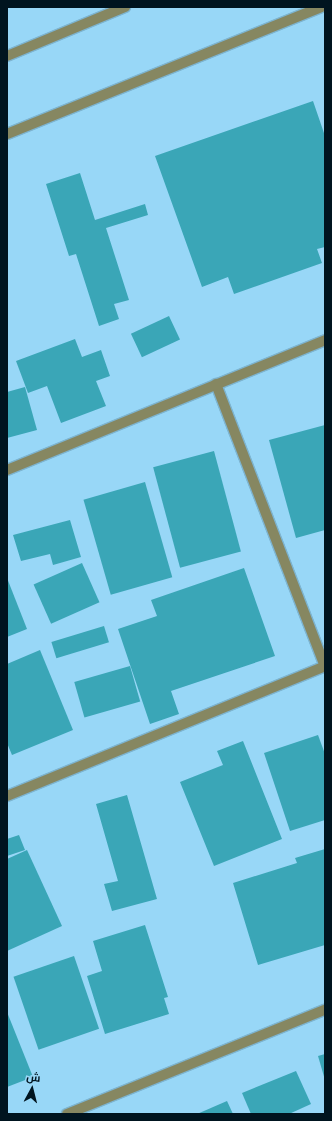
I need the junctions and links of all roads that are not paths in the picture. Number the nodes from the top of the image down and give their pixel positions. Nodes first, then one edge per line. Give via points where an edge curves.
1 (125, 7) edge
2 (321, 7) edge
3 (7, 56) edge
4 (7, 134) edge
5 (325, 340) edge
6 (216, 384) junction
7 (7, 470) edge
8 (325, 666) edge
9 (7, 796) edge
10 (325, 1010) edge
11 (67, 1114) edge

1 - 3 street
2 - 4 street
5 - 6 street
6 - 7 street
6 - 8 street
8 - 9 street
10 - 11 street

